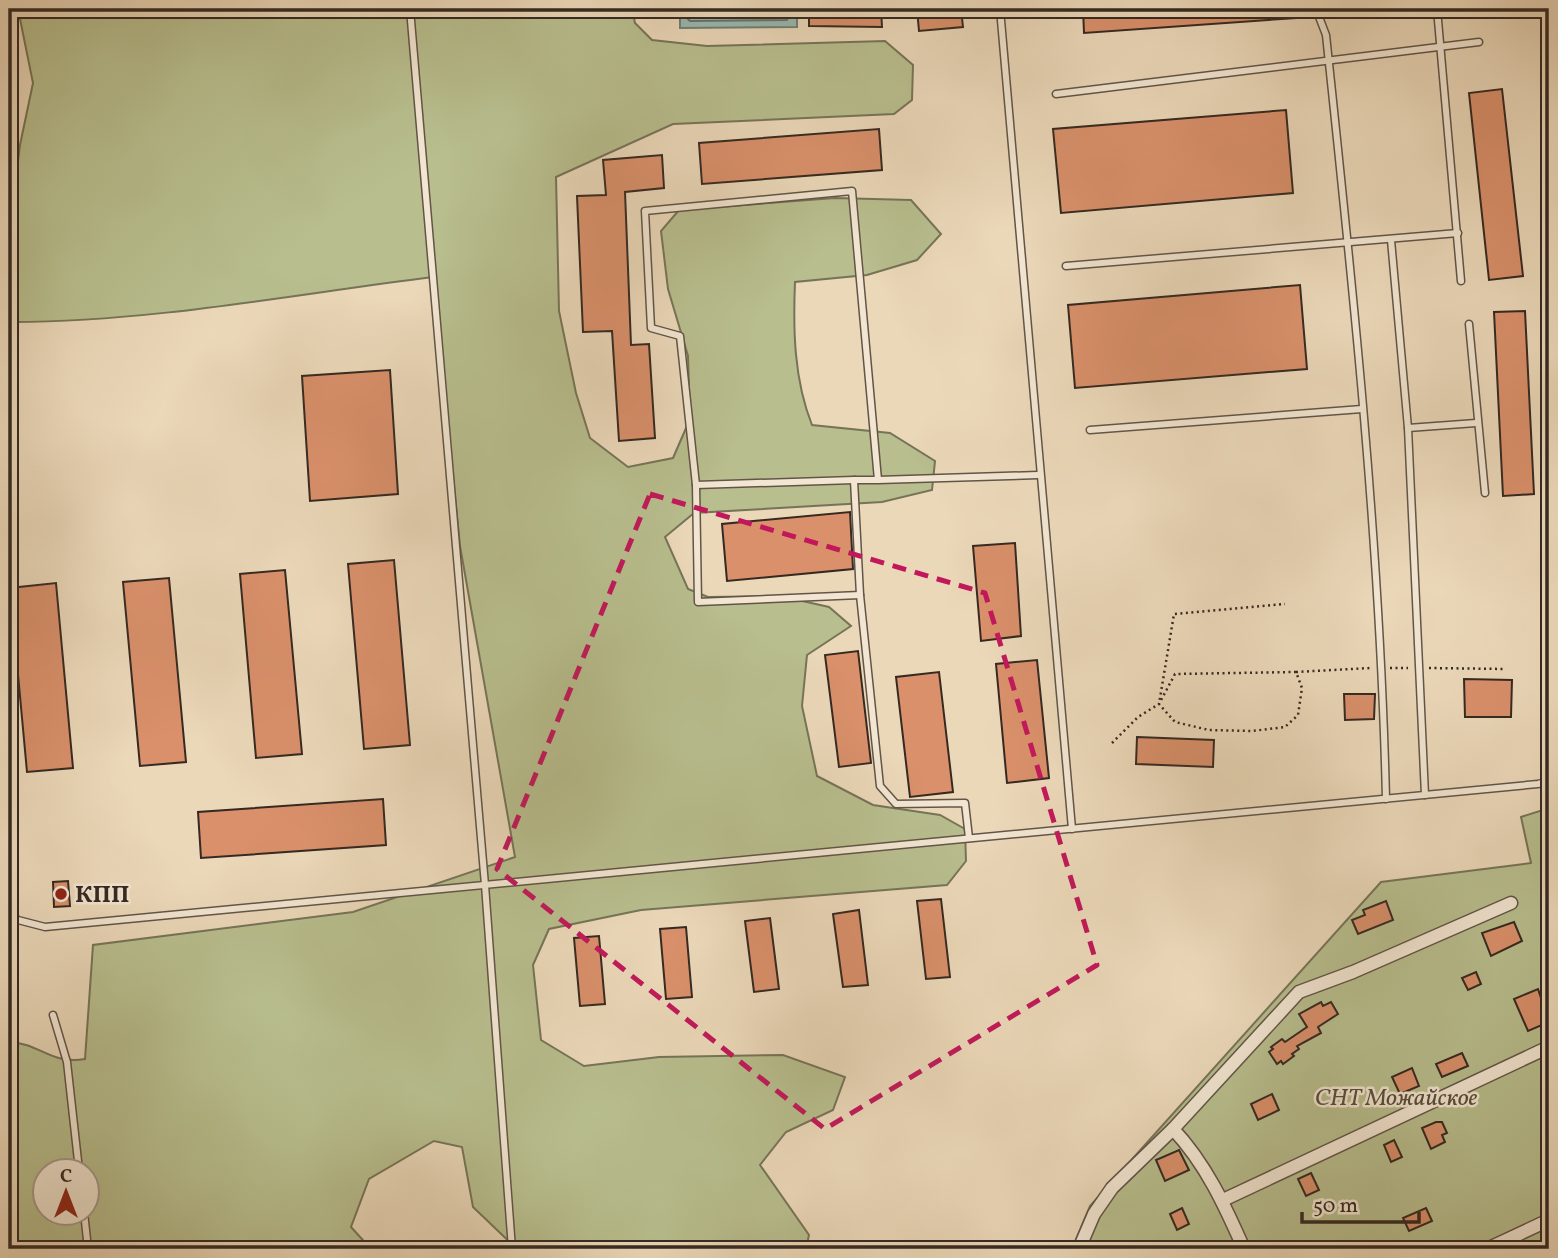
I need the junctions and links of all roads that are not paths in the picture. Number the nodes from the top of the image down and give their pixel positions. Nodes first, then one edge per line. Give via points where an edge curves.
1 (410, 9) edge
2 (1000, 9) edge
3 (1316, 9) edge
4 (1437, 9) edge
5 (1479, 42) dead end
6 (1443, 47) junction
7 (1329, 62) junction
8 (1056, 94) dead end
9 (1458, 233) junction
10 (1391, 240) junction
11 (1348, 244) junction
12 (1066, 265) dead end
13 (1461, 281) dead end
14 (1469, 324) dead end
15 (1362, 409) junction
16 (1476, 423) junction
17 (1408, 428) junction
18 (1090, 430) dead end
19 (1038, 475) junction
20 (878, 480) junction
21 (854, 481) junction
22 (696, 485) junction
23 (1485, 493) dead end
24 (860, 595) junction
25 (1549, 781) edge
26 (1425, 795) junction
27 (1386, 799) junction
28 (1072, 829) junction
29 (969, 838) junction
30 (485, 885) junction
31 (1511, 903) dead end
32 (9, 912) edge
33 (54, 1015) dead end
34 (1549, 1047) edge
35 (1173, 1129) junction
36 (77, 1156) edge
37 (1223, 1200) junction
38 (1549, 1220) edge
39 (85, 1226) edge
40 (88, 1249) edge
41 (512, 1249) edge
42 (1079, 1249) edge
43 (1244, 1249) edge
44 (1487, 1249) edge

1 - 30 lane
2 - 19 lane
3 - 7 lane via 1326,35
4 - 6 lane
5 - 6 lane
6 - 7 lane
6 - 9 lane
7 - 8 lane
7 - 11 lane
9 - 10 lane
9 - 13 lane
10 - 11 lane
10 - 17 lane
11 - 12 lane
11 - 15 lane
14 - 16 lane
15 - 18 lane
15 - 27 lane
16 - 17 lane
16 - 23 lane
17 - 26 lane
19 - 20 lane
19 - 28 lane
20 - 21 lane
20 - 22 lane via 852,191 645,211 651,328 680,336
21 - 22 lane
21 - 24 lane
22 - 24 lane via 698,602
24 - 29 lane via 880,786 896,804 965,803
25 - 26 lane
26 - 27 lane
27 - 28 lane
28 - 29 lane
29 - 30 lane
30 - 32 lane via 45,927 18,920
30 - 41 lane
31 - 35 street via 1299,992
33 - 36 lane via 67,1062
34 - 37 street
35 - 37 street via 1196,1154
35 - 42 street via 1112,1188
37 - 43 street
38 - 44 street
39 - 40 lane

